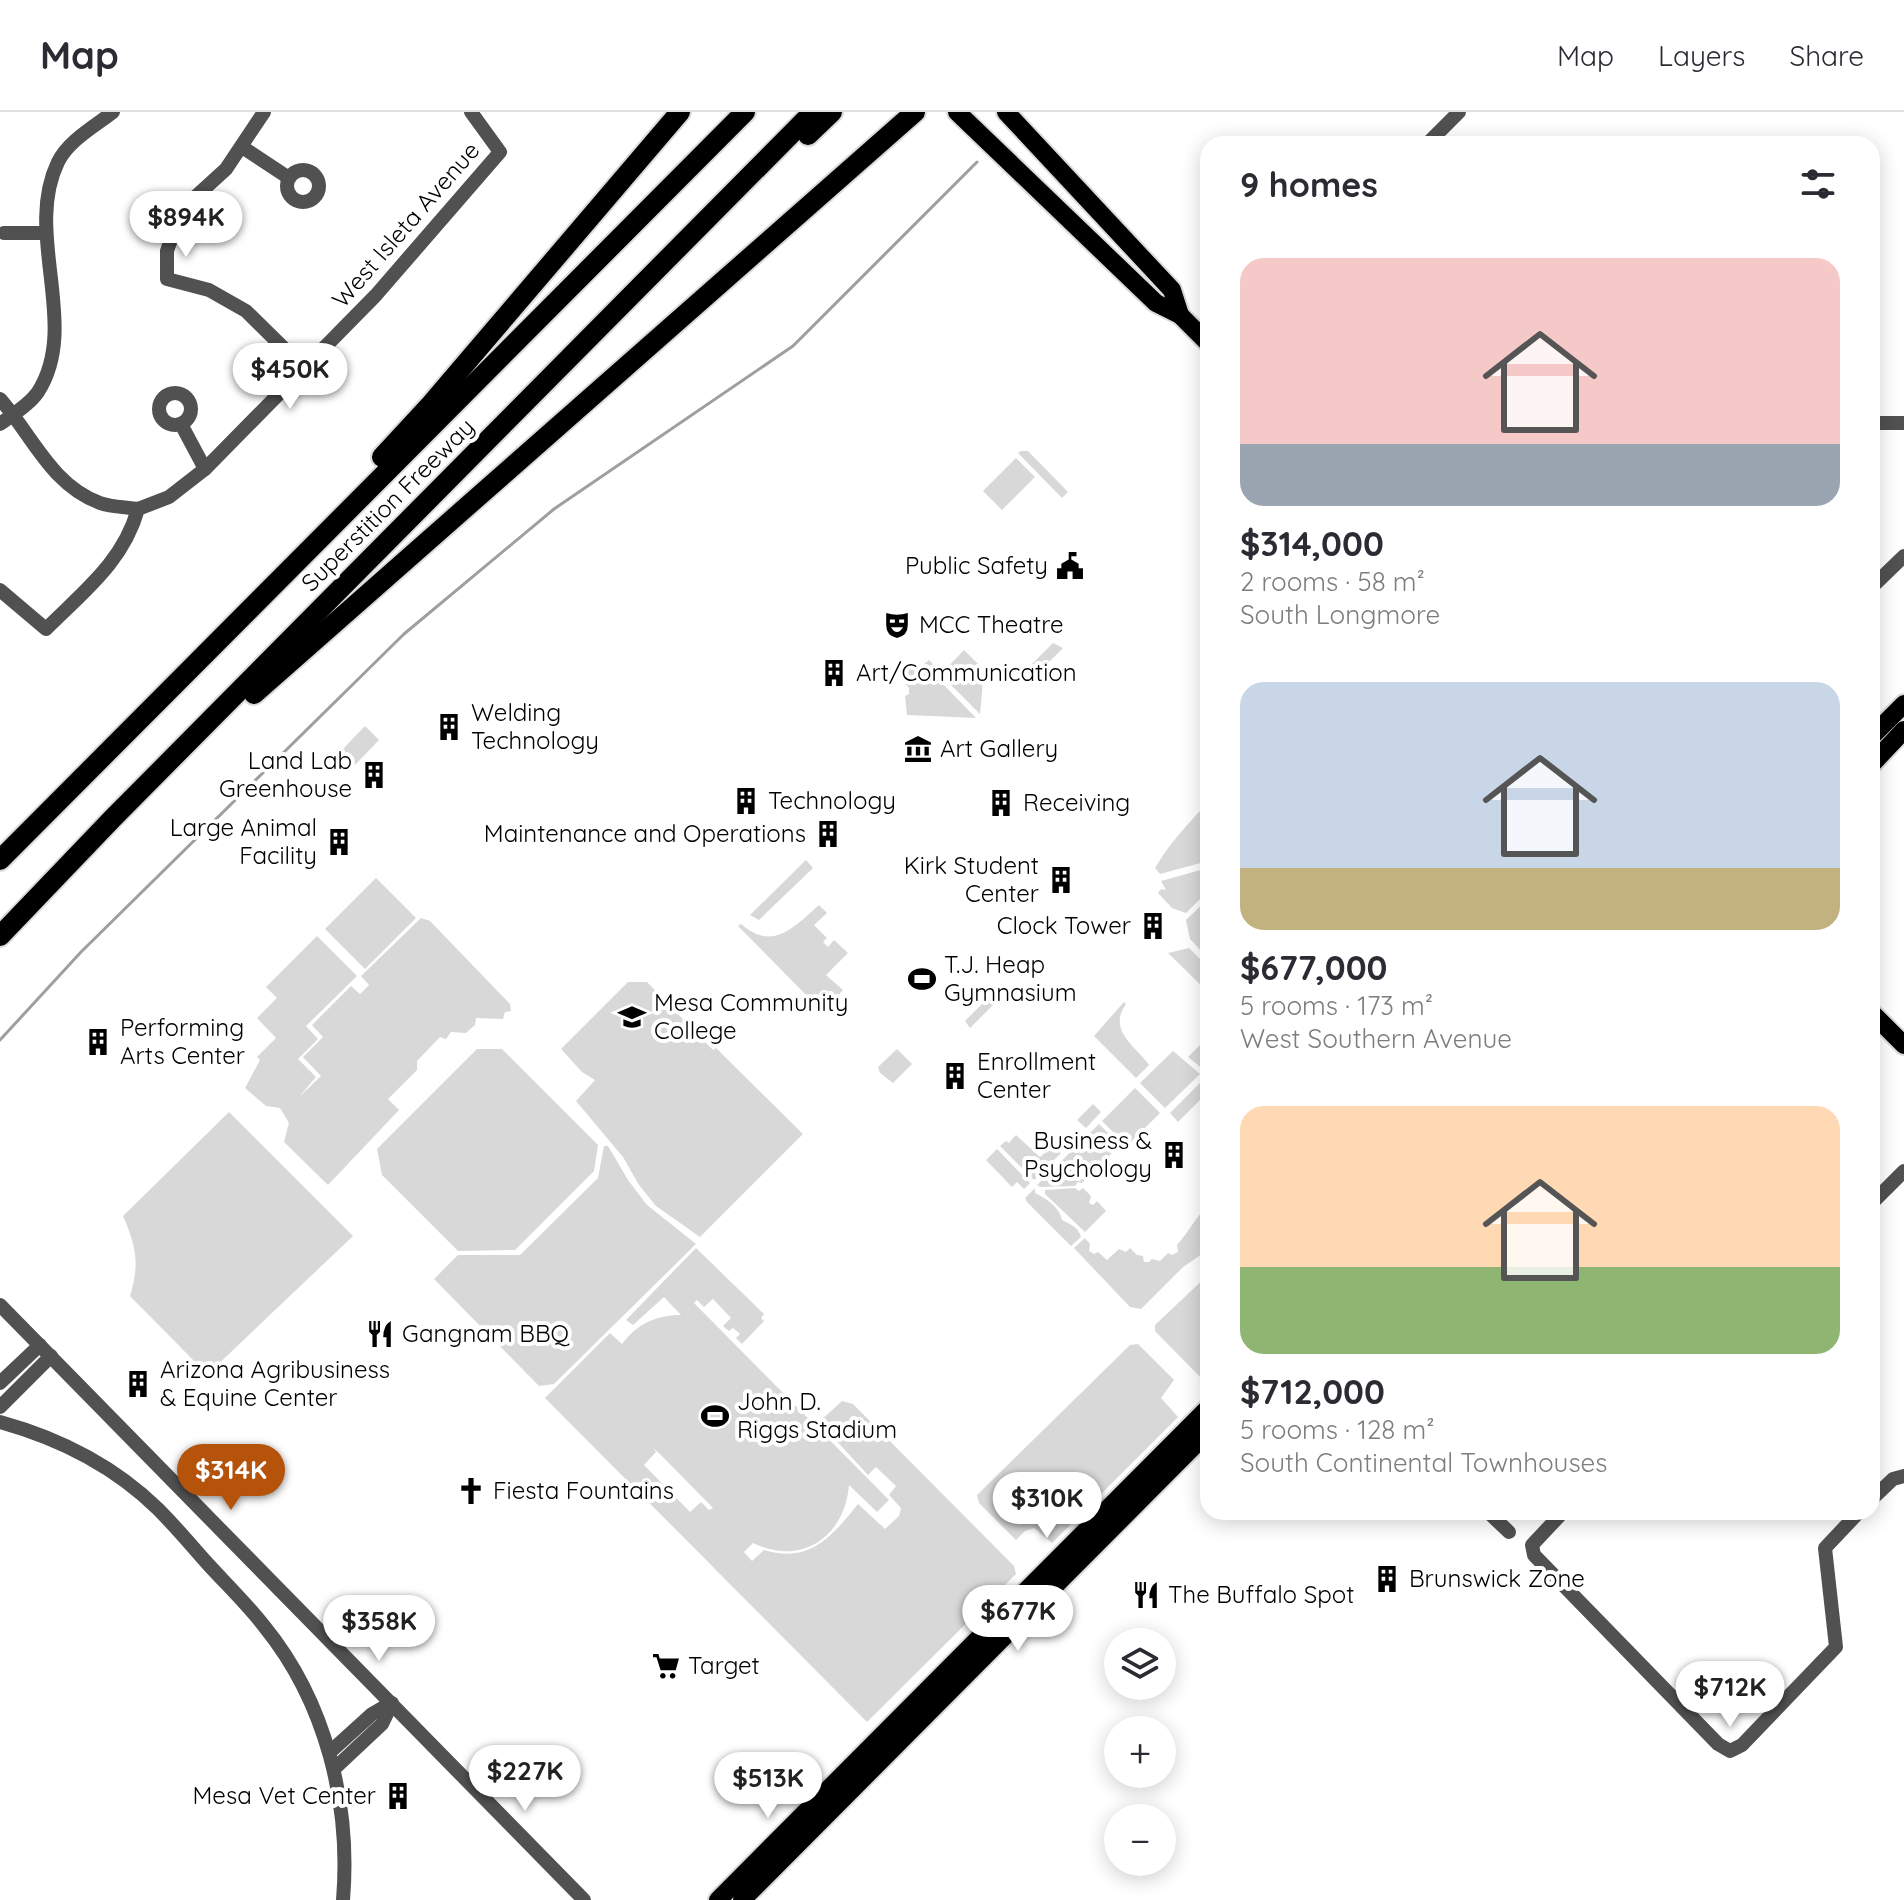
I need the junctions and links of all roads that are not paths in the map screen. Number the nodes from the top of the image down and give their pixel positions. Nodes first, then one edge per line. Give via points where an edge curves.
1 (113, 112) edge
2 (264, 112) edge
3 (471, 112) edge
4 (680, 112) edge
5 (745, 112) edge
6 (813, 112) edge
7 (832, 112) edge
8 (915, 112) edge
9 (957, 112) edge
10 (1006, 112) edge
11 (1459, 112) edge
12 (1435, 136) edge
13 (242, 147) junction
14 (289, 178) dead end
15 (46, 233) junction
16 (1, 234) edge
17 (645, 283) junction
18 (1180, 315) junction
19 (1200, 335) edge
20 (305, 369) junction
21 (0, 399) edge
22 (14, 414) junction
23 (1880, 423) edge
24 (1904, 423) edge
25 (0, 424) edge
26 (181, 424) dead end
27 (205, 469) junction
28 (138, 509) junction
29 (1904, 556) edge
30 (1880, 579) edge
31 (0, 590) edge
32 (1904, 704) edge
33 (1904, 716) edge
34 (1880, 728) edge
35 (1904, 730) edge
36 (1890, 745) junction
37 (1880, 756) edge
38 (72, 785) junction
39 (113, 818) junction
40 (0, 860) edge
41 (0, 936) edge
42 (1880, 1021) edge
43 (1904, 1045) edge
44 (1904, 1171) edge
45 (1880, 1195) edge
46 (0, 1305) edge
47 (40, 1345) junction
48 (51, 1356) junction
49 (0, 1383) edge
50 (0, 1407) edge
51 (1200, 1416) edge
52 (0, 1422) edge
53 (1200, 1440) edge
54 (1904, 1476) edge
55 (1880, 1491) edge
56 (1496, 1520) edge
57 (1555, 1520) edge
58 (1851, 1520) edge
59 (1509, 1532) dead end
60 (392, 1703) junction
61 (330, 1752) junction
62 (854, 1762) junction
63 (334, 1769) junction
64 (788, 1854) junction
65 (343, 1900) edge
66 (584, 1900) edge
67 (718, 1900) edge
68 (742, 1900) edge

1 - 15 street via 59,160 50,187
2 - 13 street
3 - 20 street, West Isleta Avenue via 500,152
4 - 38 highway via 431,404
5 - 38 highway, Superstition Freeway
6 - 17 highway, Superstition Freeway
7 - 17 highway via 740,204
8 - 39 highway
9 - 18 main road via 1156,303
10 - 18 main road via 1172,290
11 - 12 street
13 - 14 street
13 - 20 street via 181,210 167,251 167,279 209,290 246,311
15 - 16 street
15 - 22 street via 55,335 50,365 37,394
17 - 39 highway, Superstition Freeway
18 - 19 main road
20 - 27 street, West Isleta Avenue
21 - 22 street
22 - 25 street
22 - 28 street via 51,469 73,488 101,503
23 - 24 street
26 - 27 street
27 - 28 street, West Isleta Avenue via 169,497
28 - 31 street via 117,557 46,629
29 - 30 street
32 - 34 main road
33 - 36 main road via 1890,732
35 - 36 main road
36 - 37 main road
38 - 40 highway, Superstition Freeway
39 - 41 highway, Superstition Freeway
42 - 43 main road
44 - 45 street
46 - 47 street
47 - 48 street
47 - 49 street
48 - 50 street
48 - 60 street
51 - 62 main road
52 - 61 street via 41,1433 98,1463 158,1509 266,1627 300,1684
53 - 64 main road
54 - 55 street
56 - 59 street
57 - 58 street via 1532,1545 1534,1555 1730,1751 1742,1745 1836,1647 1825,1548
60 - 61 street
60 - 63 street via 382,1724
60 - 66 street
61 - 63 street
62 - 64 main road via 856,1774 792,1840
62 - 67 main road
63 - 65 street via 345,1859
64 - 68 main road

